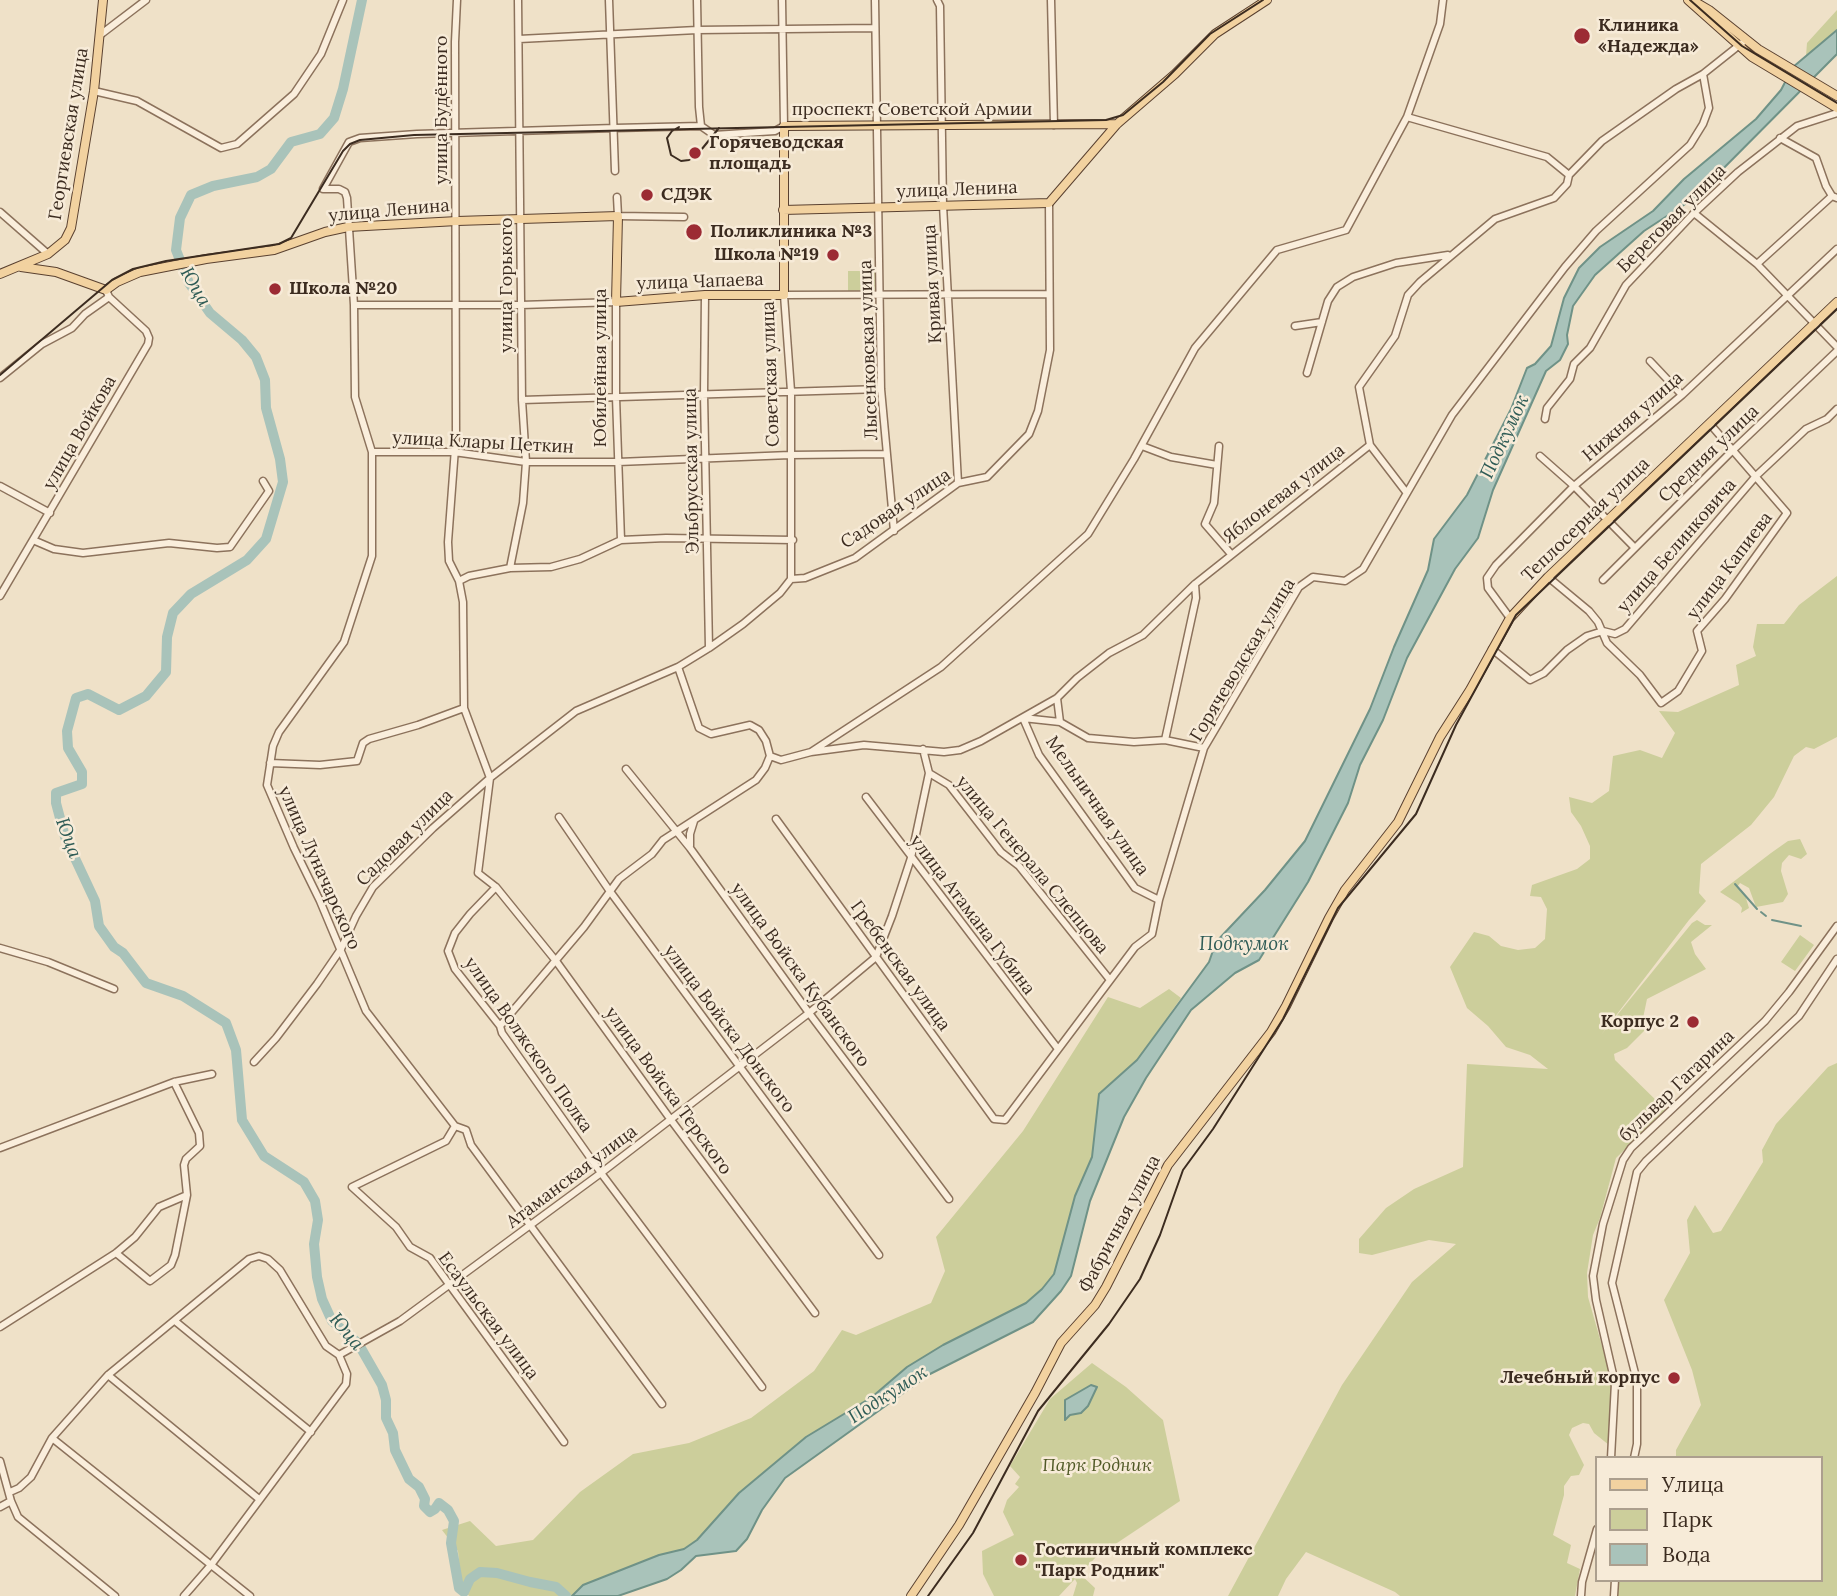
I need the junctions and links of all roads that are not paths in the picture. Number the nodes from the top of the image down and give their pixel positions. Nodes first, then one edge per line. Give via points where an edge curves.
1 (103, 0) edge
2 (146, 0) edge
3 (343, 0) edge
4 (457, 0) edge
5 (518, 0) edge
6 (609, 0) edge
7 (697, 0) edge
8 (782, 0) edge
9 (875, 0) edge
10 (937, 0) edge
11 (1051, 0) edge
12 (1267, 0) edge
13 (1443, 0) edge
14 (1690, 0) edge
15 (875, 27) junction
16 (782, 28) junction
17 (697, 30) junction
18 (100, 35) junction
19 (608, 36) junction
20 (519, 39) junction
21 (1746, 40) junction
22 (1739, 46) junction
23 (1703, 74) junction
24 (94, 91) junction
25 (1837, 96) edge
26 (1836, 109) edge
27 (1407, 117) junction
28 (876, 124) junction
29 (941, 124) junction
30 (1117, 124) junction
31 (1054, 125) junction
32 (701, 126) junction
33 (784, 126) junction
34 (615, 128) junction
35 (520, 131) junction
36 (456, 133) junction
37 (1780, 138) junction
38 (349, 142) joint
39 (615, 171) dead end
40 (1569, 175) junction
41 (617, 197) dead end
42 (1834, 197) edge
43 (1049, 203) junction
44 (943, 205) junction
45 (878, 209) junction
46 (783, 210) junction
47 (0, 212) edge
48 (1694, 212) junction
49 (618, 216) junction
50 (684, 217) dead end
51 (520, 219) junction
52 (457, 220) junction
53 (348, 227) junction
54 (1837, 249) edge
55 (48, 254) junction
56 (1450, 255) junction
57 (1757, 264) junction
58 (20, 267) junction
59 (56, 272) junction
60 (0, 275) edge
61 (108, 294) junction
62 (948, 294) junction
63 (1048, 294) junction
64 (705, 295) junction
65 (784, 295) junction
66 (881, 296) junction
67 (1789, 296) junction
68 (616, 302) junction
69 (1837, 302) edge
70 (354, 305) junction
71 (521, 305) junction
72 (456, 306) junction
73 (1322, 322) junction
74 (1814, 323) junction
75 (1294, 326) dead end
76 (1837, 349) edge
77 (1650, 361) dead end
78 (1307, 373) dead end
79 (0, 379) edge
80 (881, 389) junction
81 (791, 391) junction
82 (704, 394) junction
83 (1682, 395) junction
84 (616, 397) junction
85 (522, 400) junction
86 (1837, 409) edge
87 (1545, 419) dead end
88 (1710, 424) junction
89 (1370, 444) junction
90 (1142, 446) junction
91 (1219, 446) dead end
92 (1733, 450) junction
93 (372, 452) junction
94 (454, 452) junction
95 (887, 454) junction
96 (790, 455) junction
97 (1540, 456) dead end
98 (705, 459) junction
99 (526, 462) junction
100 (618, 462) junction
101 (1217, 465) junction
102 (1756, 476) junction
103 (263, 481) dead end
104 (958, 483) junction
105 (0, 486) edge
106 (1574, 486) junction
107 (1406, 492) junction
108 (50, 513) junction
109 (1608, 520) junction
110 (894, 531) junction
111 (707, 539) junction
112 (33, 540) junction
113 (621, 540) junction
114 (793, 540) junction
115 (1634, 548) junction
116 (1231, 554) junction
117 (510, 568) junction
118 (1548, 577) junction
119 (791, 579) junction
120 (1603, 580) dead end
121 (459, 581) junction
122 (1195, 584) junction
123 (0, 596) edge
124 (1510, 618) junction
125 (1603, 631) junction
126 (709, 648) junction
127 (1492, 649) junction
128 (678, 667) junction
129 (1057, 698) junction
130 (464, 708) junction
131 (1023, 718) junction
132 (1060, 722) junction
133 (1165, 740) junction
134 (1204, 748) junction
135 (923, 749) junction
136 (811, 752) junction
137 (770, 756) junction
138 (270, 763) junction
139 (626, 769) dead end
140 (929, 773) junction
141 (489, 778) junction
142 (866, 797) dead end
143 (1410, 801) joint
144 (559, 817) dead end
145 (776, 819) dead end
146 (694, 821) junction
147 (676, 831) junction
148 (690, 848) junction
149 (911, 858) junction
150 (496, 887) junction
151 (610, 891) junction
152 (1159, 900) junction
153 (1837, 926) edge
154 (0, 948) edge
155 (341, 948) junction
156 (876, 957) junction
157 (1837, 959) edge
158 (556, 961) junction
159 (1110, 980) junction
160 (114, 989) dead end
161 (809, 1013) junction
162 (500, 1026) junction
163 (1058, 1049) junction
164 (254, 1062) dead end
165 (740, 1067) junction
166 (212, 1074) dead end
167 (174, 1082) junction
168 (671, 1120) junction
169 (1005, 1120) joint
170 (455, 1126) junction
171 (0, 1148) edge
172 (601, 1173) junction
173 (187, 1195) junction
174 (949, 1199) dead end
175 (530, 1225) junction
176 (116, 1253) junction
177 (879, 1255) dead end
178 (450, 1285) junction
179 (815, 1313) dead end
180 (175, 1321) junction
181 (0, 1327) edge
182 (339, 1356) junction
183 (108, 1375) junction
184 (762, 1387) dead end
185 (662, 1404) dead end
186 (311, 1432) junction
187 (52, 1438) junction
188 (564, 1442) dead end
189 (1635, 1455) edge
190 (1611, 1456) edge
191 (0, 1461) edge
192 (10, 1492) junction
193 (259, 1499) junction
194 (11, 1501) junction
195 (0, 1507) edge
196 (1596, 1533) edge
197 (211, 1564) junction
198 (115, 1596) edge
199 (184, 1596) edge
200 (250, 1596) edge
201 (911, 1596) edge
202 (1581, 1596) edge

1 - 18 main road, Георгиевская улица
2 - 18 street
3 - 24 street via 321,54 294,94 237,144 221,148 137,101
4 - 36 street, улица Будённого
5 - 20 street, улица Горького
6 - 19 street
7 - 17 street
8 - 16 street, Советская улица
9 - 15 street, Лысенковская улица
10 - 29 street, Кривая улица
11 - 31 street
12 - 30 main road via 1215,34
13 - 27 street via 1440,24
14 - 21 main road
14 - 22 main road
15 - 16 street
15 - 28 street, Лысенковская улица
16 - 17 street
16 - 33 street, Советская улица
17 - 19 street
17 - 32 street
18 - 24 main road, Георгиевская улица
19 - 20 street
19 - 34 street
20 - 35 street, улица Горького
21 - 22 street, Яблоневая улица
21 - 25 main road
22 - 23 street, Яблоневая улица
22 - 26 main road
23 - 40 street, Яблоневая улица via 1602,141
23 - 107 street, Горячеводская улица via 1709,108 1690,145 1596,231 1565,267 1452,415
24 - 55 main road, Георгиевская улица via 71,228
26 - 37 street, Береговая улица
27 - 40 street via 1548,157
27 - 90 street via 1346,230 1277,250 1195,348
28 - 29 main road, проспект Советской Армии
28 - 33 main road, проспект Советской Армии
28 - 45 street, Лысенковская улица
29 - 31 main road, проспект Советской Армии
29 - 44 street, Кривая улица
30 - 31 main road, проспект Советской Армии
30 - 43 main road
32 - 33 street, проспект Советской Армии via 714,135 775,131
32 - 34 street, проспект Советской Армии
33 - 46 main road, Советская улица
34 - 35 street, проспект Советской Армии
34 - 39 street
35 - 36 street, проспект Советской Армии
35 - 51 street, улица Горького
36 - 38 street, проспект Советской Армии
36 - 52 street, улица Будённого
37 - 42 street via 1815,158
37 - 48 street, Береговая улица
38 - 53 street, улица Луначарского via 323,189 345,192
40 - 56 street, Яблоневая улица via 1554,198 1495,219
41 - 49 street, Юбилейная улица
42 - 57 street
43 - 44 main road, улица Ленина
43 - 63 street, Садовая улица
44 - 45 main road, улица Ленина
44 - 62 street, Кривая улица
45 - 46 main road, улица Ленина
45 - 66 street, Лысенковская улица
46 - 65 main road, Советская улица
47 - 55 street
48 - 57 street
48 - 87 street, Береговая улица via 1626,285 1590,348 1574,364 1570,379 1547,408
49 - 50 street, улица Ленина
49 - 51 main road, улица Ленина
49 - 68 main road, Юбилейная улица
51 - 52 main road, улица Ленина
51 - 71 street, улица Горького
52 - 53 main road, улица Ленина
52 - 72 street, улица Будённого
53 - 61 main road, улица Ленина via 274,250 140,272 117,282
53 - 70 street, улица Луначарского
54 - 67 street, Нижняя улица
55 - 58 main road, Георгиевская улица
55 - 59 main road
56 - 73 street via 1396,263 1353,277 1337,286
56 - 89 street, Яблоневая улица via 1408,295 1395,336 1359,387
57 - 67 street
58 - 59 main road
58 - 60 main road, Георгиевская улица
59 - 61 main road
61 - 79 street via 72,328 42,344
61 - 108 street, улица Войкова via 143,328 148,344
62 - 63 street, улица Чапаева
62 - 66 street, улица Чапаева
62 - 104 street, Кривая улица
63 - 104 street, Садовая улица via 1050,350 1029,434 987,477
64 - 65 main road, улица Чапаева
64 - 68 main road, улица Чапаева
64 - 82 street, Эльбрусская улица
65 - 66 street, улица Чапаева
65 - 81 street, Советская улица
66 - 80 street, Лысенковская улица
67 - 74 street
67 - 83 street, Нижняя улица
68 - 71 street, улица Чапаева
68 - 84 street, Юбилейная улица
69 - 74 main road, Теплосерная улица
70 - 72 street, улица Чапаева
70 - 93 street, улица Луначарского via 355,397
71 - 72 street, улица Чапаева
71 - 85 street, улица Горького
72 - 94 street, улица Будённого
73 - 75 street
73 - 78 street
74 - 76 street
74 - 88 main road, Теплосерная улица
76 - 92 street, Средняя улица
77 - 83 street
80 - 81 street
80 - 95 street, Лысенковская улица
81 - 82 street
81 - 96 street, Советская улица
82 - 84 street
82 - 98 street, Эльбрусская улица
83 - 106 street, Нижняя улица
84 - 85 street
84 - 100 street, Юбилейная улица
85 - 99 street, улица Горького
86 - 102 street, улица Белинковича via 1807,429
88 - 92 street
88 - 109 main road, Теплосерная улица
89 - 107 street
89 - 116 street, Яблоневая улица
90 - 101 street via 1171,457
90 - 136 street via 1088,534 1041,578 941,667
91 - 101 street
92 - 102 street
92 - 115 street, Средняя улица
93 - 94 street, улица Клары Цеткин
93 - 138 street, улица Луначарского via 372,556 344,642 279,732
94 - 99 street, улица Клары Цеткин
94 - 121 street, улица Будённого via 449,561
95 - 96 street, улица Клары Цеткин
95 - 110 street, Лысенковская улица
96 - 98 street, улица Клары Цеткин
96 - 114 street, Советская улица
97 - 106 street
98 - 100 street, улица Клары Цеткин
98 - 111 street, Эльбрусская улица
99 - 100 street, улица Клары Цеткин
99 - 117 street, улица Горького
100 - 113 street, Юбилейная улица
101 - 116 street via 1214,503 1205,524
102 - 125 street, улица Белинковича via 1625,629 1615,634
102 - 125 street, улица Капиева via 1787,513 1697,631 1702,650 1678,691 1661,703 1640,674 1607,643
103 - 112 street via 269,491 230,547 169,543 83,553
104 - 110 street, Садовая улица
105 - 108 street
106 - 109 street
106 - 124 street, Нижняя улица via 1487,578 1488,587
107 - 134 street, Горячеводская улица via 1363,569 1345,581 1313,577 1299,587
108 - 112 street, улица Войкова
109 - 115 street
109 - 118 main road, Теплосерная улица
110 - 119 street, Садовая улица via 855,558
111 - 113 street
111 - 114 street
111 - 126 street, Эльбрусская улица
112 - 123 street, улица Войкова
113 - 117 street via 551,567
114 - 119 street, Советская улица
115 - 120 street, Средняя улица
116 - 122 street, Яблоневая улица
117 - 121 street
118 - 124 main road, Теплосерная улица
118 - 125 street via 1589,611
119 - 126 street, Садовая улица via 780,593
121 - 130 street, улица Будённого
122 - 129 street, Яблоневая улица via 1143,635 1109,653
122 - 133 street via 1196,598
124 - 127 main road, Теплосерная улица
125 - 127 street, улица Белинковича via 1577,643 1530,680
126 - 128 street, Садовая улица
127 - 143 main road, Теплосерная улица via 1440,737
128 - 137 street via 699,729 711,734 750,725 759,730
128 - 141 street, Садовая улица via 576,711
129 - 131 street, Яблоневая улица
129 - 132 street
130 - 138 street via 369,739 357,761
130 - 141 street, улица Будённого
131 - 132 street
131 - 135 street, Яблоневая улица via 960,750
131 - 152 street, Мельничная улица via 1039,755 1135,888
132 - 133 street via 1088,738
133 - 134 street
134 - 152 street, Горячеводская улица
135 - 136 street, Яблоневая улица via 864,745
135 - 140 street, Атаманская улица
136 - 137 street, Яблоневая улица via 781,760
137 - 146 street via 756,780
138 - 155 street, улица Луначарского via 267,785
139 - 147 street, улица Войска Кубанского
140 - 149 street, Атаманская улица
140 - 159 street, улица Генерала Слепцова via 949,785
141 - 150 street via 478,873
141 - 155 street, Садовая улица via 373,887
142 - 149 street, улица Атамана Губина
143 - 201 main road, Фабричная улица via 1345,890 1258,1051 1168,1165 1106,1287 1056,1351 959,1525
144 - 151 street, улица Войска Донского
145 - 156 street, Гребенская улица
146 - 147 street
146 - 148 street
147 - 148 street, улица Войска Кубанского
147 - 151 street
148 - 161 street, улица Войска Кубанского
149 - 156 street, Атаманская улица
149 - 163 street, улица Атамана Губина
150 - 158 street, улица Войска Терского
150 - 162 street, улица Волжского Полка via 455,933 448,951 455,969
151 - 158 street
151 - 165 street, улица Войска Донского
152 - 159 street, Горячеводская улица via 1152,934 1135,947
153 - 190 street, бульвар Гагарина via 1777,1008 1623,1160 1593,1276 1615,1383
154 - 160 street via 48,961
155 - 164 street, Садовая улица
155 - 170 street, улица Луначарского via 366,1011
156 - 161 street, Атаманская улица
156 - 169 street, Гребенская улица via 994,1119
157 - 189 street, бульвар Гагарина via 1799,1016 1637,1172 1612,1283 1637,1381
158 - 162 street
158 - 168 street, улица Войска Терского
159 - 163 street, Горячеводская улица
161 - 165 street, Атаманская улица
161 - 174 street, улица Войска Кубанского
162 - 172 street, улица Волжского Полка
163 - 169 street, Горячеводская улица
165 - 168 street, Атаманская улица
165 - 177 street, улица Войска Донского
166 - 167 street
167 - 171 street
167 - 173 street via 199,1133 200,1146 184,1165
168 - 172 street, Атаманская улица
168 - 179 street, улица Войска Терского
170 - 175 street, улица Луначарского via 466,1130 471,1145
170 - 178 street, Есаульская улица via 446,1141 352,1186 396,1227 410,1247 430,1258
172 - 175 street, Атаманская улица
172 - 184 street, улица Волжского Полка
173 - 176 street via 159,1207
173 - 176 street via 171,1265 150,1281
175 - 178 street, Атаманская улица
175 - 185 street, улица Луначарского
176 - 181 street
178 - 182 street, Атаманская улица
178 - 188 street, Есаульская улица
180 - 182 street via 249,1259 259,1256 280,1269 326,1346
180 - 183 street
180 - 186 street
182 - 186 street via 346,1384
183 - 187 street
183 - 193 street
186 - 193 street
187 - 192 street via 31,1477
187 - 197 street
191 - 192 street
192 - 194 street
193 - 197 street
194 - 195 street
194 - 198 street via 18,1517
196 - 202 street
197 - 199 street
197 - 200 street

